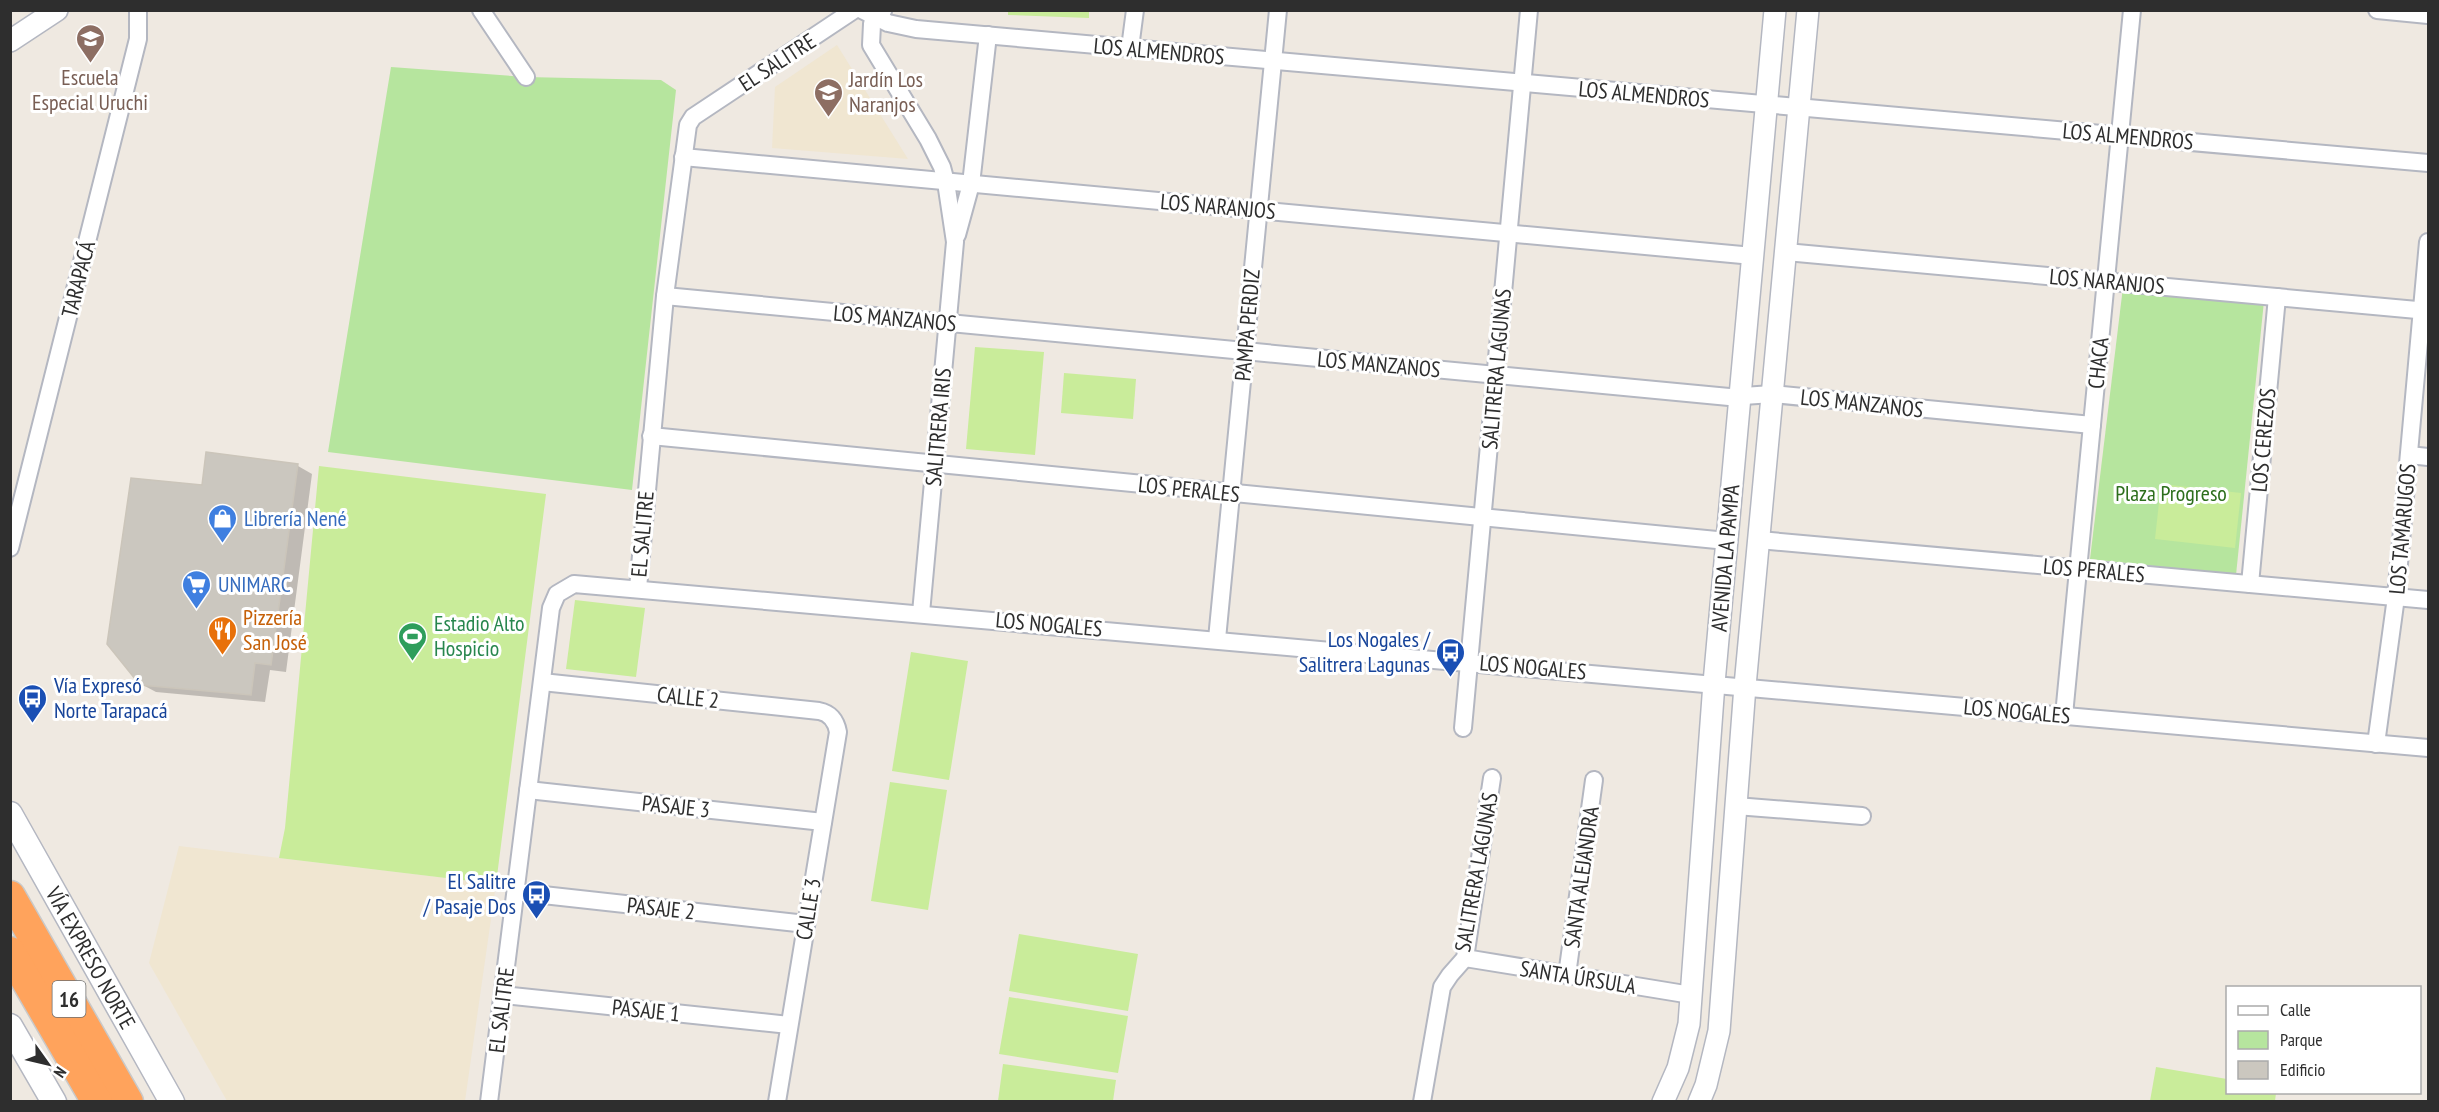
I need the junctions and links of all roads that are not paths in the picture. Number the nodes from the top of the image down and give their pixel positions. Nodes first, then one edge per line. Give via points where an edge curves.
1 (57, 10) edge
2 (138, 10) edge
3 (481, 10) edge
4 (854, 10) edge
5 (1135, 10) edge
6 (1278, 10) edge
7 (1528, 10) edge
8 (1775, 10) edge
9 (1808, 10) edge
10 (2133, 10) edge
11 (2377, 10) edge
12 (874, 13) edge
13 (2428, 15) edge
14 (988, 35) junction
15 (10, 41) edge
16 (1130, 48) junction
17 (1272, 61) junction
18 (526, 77) dead end
19 (1522, 83) junction
20 (1767, 105) junction
21 (1799, 108) junction
22 (2120, 136) junction
23 (683, 157) junction
24 (2428, 163) edge
25 (946, 182) junction
26 (971, 184) junction
27 (1258, 210) junction
28 (1508, 233) junction
29 (955, 242) junction
30 (2428, 242) edge
31 (1785, 252) junction
32 (1753, 256) junction
33 (2106, 281) junction
34 (665, 296) junction
35 (2277, 297) junction
36 (2425, 311) edge
37 (947, 323) junction
38 (1244, 351) junction
39 (1495, 375) junction
40 (1772, 394) junction
41 (1740, 398) junction
42 (2092, 425) junction
43 (651, 436) junction
44 (2409, 455) junction
45 (2428, 457) edge
46 (934, 464) junction
47 (1230, 493) junction
48 (1482, 517) junction
49 (1759, 540) junction
50 (1727, 541) junction
51 (10, 548) edge
52 (2078, 568) junction
53 (2250, 584) junction
54 (638, 588) junction
55 (2396, 597) junction
56 (2428, 600) edge
57 (921, 613) junction
58 (1216, 639) junction
59 (1469, 662) junction
60 (542, 682) junction
61 (1714, 683) junction
62 (1745, 686) junction
63 (2064, 715) junction
64 (832, 718) joint
65 (1463, 728) dead end
66 (2376, 744) junction
67 (2428, 748) edge
68 (1492, 778) dead end
69 (1594, 780) dead end
70 (528, 789) junction
71 (1736, 806) junction
72 (10, 814) edge
73 (1862, 816) dead end
74 (823, 822) junction
75 (516, 892) junction
76 (10, 896) edge
77 (806, 924) junction
78 (10, 952) edge
79 (1464, 958) junction
80 (1568, 975) junction
81 (502, 995) junction
82 (1691, 995) junction
83 (789, 1025) junction
84 (10, 1026) edge
85 (54, 1101) edge
86 (97, 1101) edge
87 (128, 1101) edge
88 (172, 1101) edge
89 (491, 1101) edge
90 (777, 1101) edge
91 (1422, 1101) edge
92 (1663, 1101) edge
93 (1699, 1101) edge

1 - 15 street
2 - 51 street, TARAPACÁ via 138,39
3 - 18 street
4 - 23 street, EL SALITRE via 693,117
5 - 16 street
6 - 17 street, PAMPA PERDIZ
7 - 19 street, SALITRERA LAGUNAS
8 - 20 street, AVENIDA LA PAMPA
9 - 21 street, AVENIDA LA PAMPA
10 - 22 street, CHACA
11 - 13 street
12 - 14 street, LOS ALMENDROS via 916,29
12 - 25 street, SALITRERA IRIS via 870,31 874,52 928,139
14 - 16 street, LOS ALMENDROS
14 - 26 street, SALITRERA IRIS
16 - 17 street, LOS ALMENDROS
17 - 19 street, LOS ALMENDROS
17 - 27 street, PAMPA PERDIZ
19 - 20 street, LOS ALMENDROS
19 - 28 street, SALITRERA LAGUNAS
20 - 21 street, LOS ALMENDROS
20 - 32 street, AVENIDA LA PAMPA
21 - 22 street, LOS ALMENDROS
21 - 31 street, AVENIDA LA PAMPA
22 - 24 street, LOS ALMENDROS
22 - 33 street, CHACA
23 - 25 street, LOS NARANJOS
23 - 34 street, EL SALITRE
25 - 26 street, LOS NARANJOS
25 - 29 street, SALITRERA IRIS
26 - 27 street, LOS NARANJOS
26 - 29 street, SALITRERA IRIS
27 - 28 street, LOS NARANJOS
27 - 38 street, PAMPA PERDIZ
28 - 32 street, LOS NARANJOS
28 - 39 street, SALITRERA LAGUNAS
29 - 37 street, SALITRERA IRIS
30 - 36 street, LOS TAMARUGOS
31 - 33 street, LOS NARANJOS
31 - 40 street, AVENIDA LA PAMPA
32 - 41 street, AVENIDA LA PAMPA
33 - 35 street, LOS NARANJOS
33 - 42 street, CHACA
34 - 37 street, LOS MANZANOS
34 - 43 street, EL SALITRE
35 - 36 street, LOS NARANJOS
35 - 53 street, LOS CEREZOS
36 - 44 street, LOS TAMARUGOS
37 - 38 street, LOS MANZANOS
37 - 46 street, SALITRERA IRIS
38 - 39 street, LOS MANZANOS
38 - 47 street, PAMPA PERDIZ
39 - 41 street, LOS MANZANOS
39 - 48 street, SALITRERA LAGUNAS
40 - 41 street, LOS MANZANOS
40 - 42 street, LOS MANZANOS
40 - 49 street, AVENIDA LA PAMPA
41 - 50 street, AVENIDA LA PAMPA
42 - 52 street, CHACA
43 - 46 street, LOS PERALES
43 - 54 street, EL SALITRE
44 - 45 street
44 - 55 street, LOS TAMARUGOS
46 - 47 street, LOS PERALES
46 - 57 street, SALITRERA IRIS
47 - 48 street, LOS PERALES
47 - 58 street, PAMPA PERDIZ
48 - 50 street, LOS PERALES
48 - 59 street, SALITRERA LAGUNAS
49 - 52 street, LOS PERALES
49 - 62 street, AVENIDA LA PAMPA
50 - 61 street, AVENIDA LA PAMPA
52 - 53 street, LOS PERALES
52 - 63 street, CHACA
53 - 55 street, LOS PERALES
54 - 57 street, LOS NOGALES
54 - 60 street, EL SALITRE via 581,583 557,594 551,608
55 - 56 street, LOS PERALES
55 - 66 street, LOS TAMARUGOS
57 - 58 street, LOS NOGALES
58 - 59 street, LOS NOGALES
59 - 61 street, LOS NOGALES
59 - 65 street, SALITRERA LAGUNAS
60 - 64 street, CALLE 2 via 819,711
60 - 70 street, EL SALITRE
61 - 62 street, LOS NOGALES
61 - 82 street, AVENIDA LA PAMPA
62 - 63 street, LOS NOGALES
62 - 71 street, AVENIDA LA PAMPA
63 - 66 street, LOS NOGALES
64 - 74 street, CALLE 3 via 838,732
66 - 67 street, LOS NOGALES
68 - 79 street, SALITRERA LAGUNAS
69 - 80 street, SANTA ALEJANDRA
70 - 74 street, PASAJE 3
70 - 75 street, EL SALITRE
71 - 73 street
71 - 93 street, AVENIDA LA PAMPA via 1719,1031
72 - 88 main road, VÍA EXPRESO NORTE
74 - 77 street, CALLE 3
75 - 77 street, PASAJE 2
75 - 81 street, EL SALITRE
76 - 87 highway, 16
77 - 83 street, CALLE 3
78 - 86 highway, 16
79 - 80 street, SANTA ÚRSULA
79 - 91 street, SALITRERA LAGUNAS via 1442,987
80 - 82 street, SANTA ÚRSULA
81 - 83 street, PASAJE 1
81 - 89 street, EL SALITRE
82 - 92 street, AVENIDA LA PAMPA via 1689,1024 1678,1068
83 - 90 street, CALLE 3
84 - 85 main road

